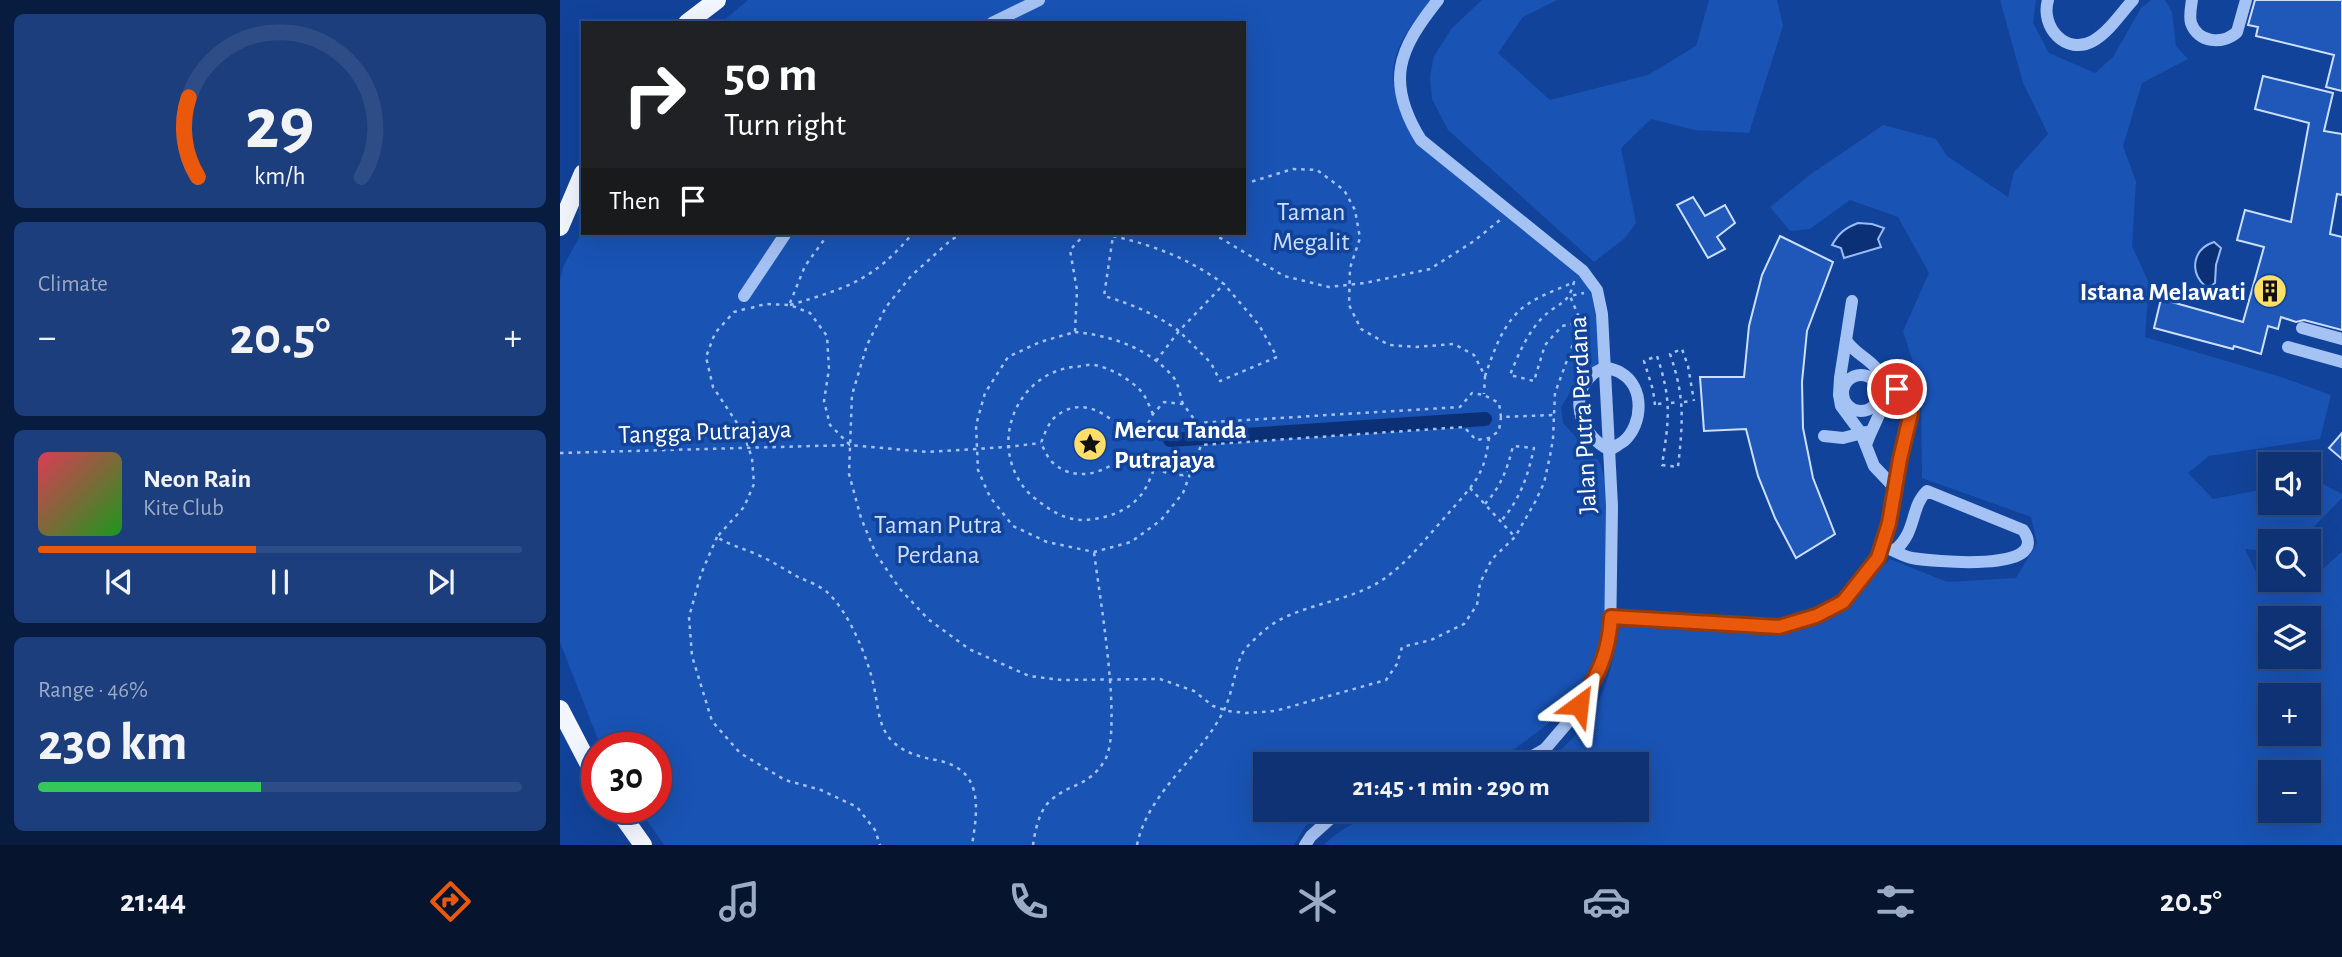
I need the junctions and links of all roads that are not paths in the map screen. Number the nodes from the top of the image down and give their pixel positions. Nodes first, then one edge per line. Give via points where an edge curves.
1 (700, 0) edge
2 (717, 0) edge
3 (1039, 0) edge
4 (1438, 0) edge
5 (2048, 0) edge
6 (2133, 0) edge
7 (2192, 0) edge
8 (2246, 0) edge
9 (687, 21) edge
10 (689, 21) edge
11 (996, 21) edge
12 (581, 177) edge
13 (560, 199) edge
14 (560, 227) edge
15 (785, 235) edge
16 (744, 296) dead end
17 (1852, 301) dead end
18 (2302, 328) dead end
19 (2342, 339) edge
20 (1846, 340) junction
21 (2288, 347) dead end
22 (2342, 362) edge
23 (1605, 367) junction
24 (1878, 385) dead end
25 (1824, 436) dead end
26 (1866, 437) junction
27 (1610, 450) junction
28 (1894, 487) junction
29 (1882, 545) junction
30 (1895, 550) junction
31 (1611, 617) junction
32 (560, 709) edge
33 (581, 749) edge
34 (1540, 752) edge
35 (1327, 822) edge
36 (627, 823) edge
37 (643, 845) edge
38 (1305, 845) edge

1 - 9 main road
2 - 10 main road
3 - 11 street
4 - 23 street, Jalan Putra Perdana via 1409,42 1399,72 1404,109 1421,140 1583,271 1597,290
5 - 6 street via 2046,18 2051,31 2065,42 2080,45 2100,36
7 - 8 street via 2190,20 2195,30 2204,39 2222,41 2237,32
12 - 13 street
12 - 14 main road
15 - 16 street
17 - 20 street
18 - 19 street
20 - 26 street via 1839,395
20 - 26 street via 1874,366 1885,390 1885,404
21 - 22 street
23 - 27 street, Jalan Putra Perdana
23 - 27 street via 1591,375 1580,392 1578,406 1597,444
23 - 27 street via 1629,380 1640,407 1635,426
24 - 28 street, bridge via 1906,392 1909,397 1911,413
25 - 26 street
26 - 28 street via 1874,466
27 - 31 street, Jalan Putra Perdana
28 - 29 street
29 - 30 street
29 - 31 street via 1878,558 1843,602 1779,627
30 - 30 street via 1909,557 1993,562 2022,552 2028,537 2023,530 1927,491 1905,542
31 - 34 street, Jalan Putra Perdana via 1602,666 1569,721
32 - 33 main road
35 - 38 street
36 - 37 main road

